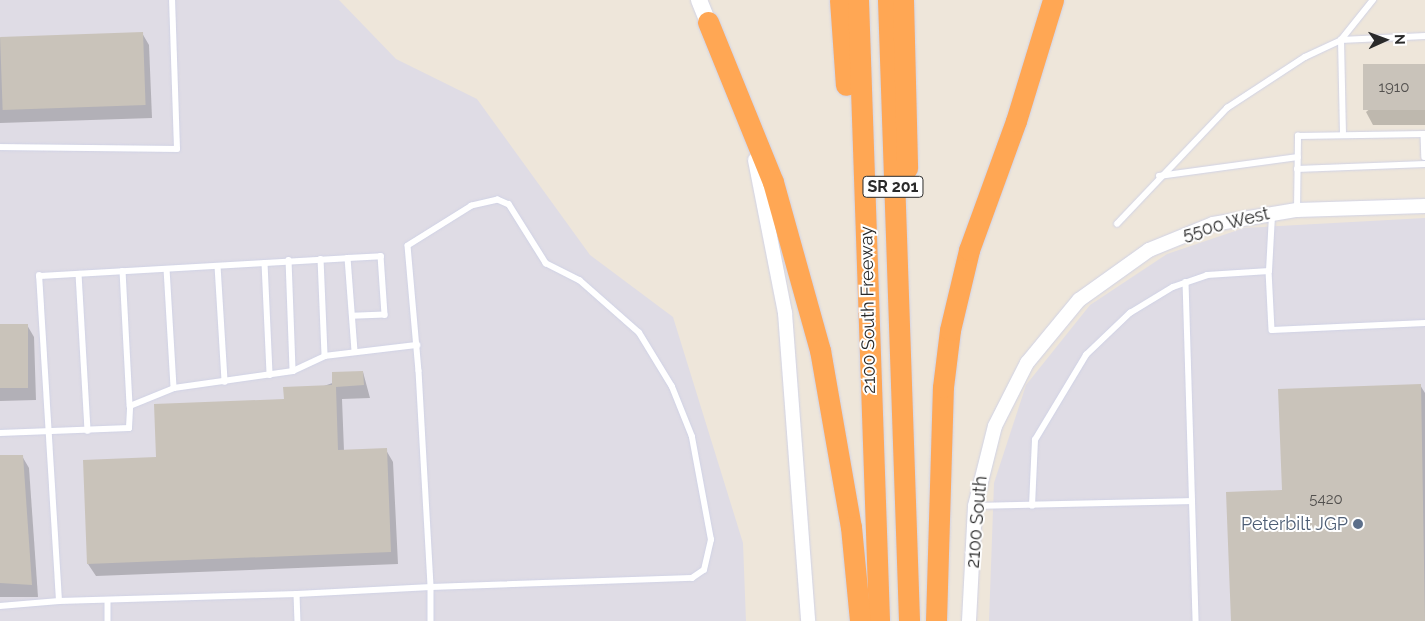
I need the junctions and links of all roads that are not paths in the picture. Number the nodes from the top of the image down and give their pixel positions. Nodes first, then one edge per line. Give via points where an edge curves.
1 (172, 0) edge
2 (699, 0) edge
3 (840, 0) edge
4 (858, 0) edge
5 (888, 0) edge
6 (903, 0) edge
7 (1053, 0) edge
8 (1373, 0) edge
9 (708, 22) junction
10 (1425, 36) edge
11 (1341, 40) junction
12 (1425, 134) edge
13 (1343, 135) junction
14 (0, 147) edge
15 (1298, 157) junction
16 (1425, 158) edge
17 (1425, 164) edge
18 (1297, 169) junction
19 (1159, 176) junction
20 (1425, 206) edge
21 (1298, 210) junction
22 (1272, 212) junction
23 (1117, 224) dead end
24 (348, 258) junction
25 (321, 259) junction
26 (289, 260) junction
27 (265, 263) junction
28 (218, 266) junction
29 (167, 269) junction
30 (122, 271) junction
31 (1269, 271) junction
32 (79, 274) junction
33 (1186, 282) junction
34 (353, 316) junction
35 (1425, 322) edge
36 (417, 345) junction
37 (355, 352) junction
38 (326, 356) junction
39 (293, 371) junction
40 (270, 375) junction
41 (898, 375) junction
42 (225, 382) junction
43 (870, 385) junction
44 (174, 388) junction
45 (130, 406) junction
46 (995, 426) joint
47 (48, 431) junction
48 (88, 431) junction
49 (0, 433) edge
50 (1192, 501) junction
51 (975, 506) junction
52 (1032, 506) junction
53 (432, 587) junction
54 (297, 594) junction
55 (108, 600) junction
56 (59, 601) junction
57 (0, 606) edge
58 (108, 621) edge
59 (298, 621) edge
60 (431, 621) edge
61 (808, 621) edge
62 (860, 621) edge
63 (879, 621) edge
64 (909, 621) edge
65 (936, 621) edge
66 (969, 621) edge
67 (1196, 621) edge

1 - 14 lane via 177,149
2 - 9 main road
3 - 43 highway via 854,224
4 - 43 highway, 2100 South Freeway / SR 201
5 - 41 highway, 2100 South Freeway / SR 201
6 - 41 highway via 908,329
7 - 65 highway via 1016,122 968,250 950,330 943,387
8 - 11 lane
9 - 61 street via 752,149 780,278
9 - 62 highway via 773,182 820,350 851,527
10 - 11 lane
11 - 13 lane
11 - 19 lane via 1305,57 1227,108
12 - 13 lane
12 - 16 lane
13 - 15 lane via 1298,136
15 - 18 lane
15 - 19 lane
17 - 18 lane
18 - 21 lane
19 - 23 lane
20 - 21 street, 5500 West
21 - 22 street, 5500 West
22 - 31 lane
22 - 46 street, 5500 West via 1175,237 1114,271 1049,332 1027,363
24 - 25 lane
24 - 34 lane
24 - 34 lane via 381,256 384,315
25 - 26 lane
25 - 38 lane
26 - 27 lane
26 - 39 lane
27 - 28 lane
27 - 40 lane
28 - 29 lane
28 - 42 lane
29 - 30 lane
29 - 44 lane
30 - 32 lane
30 - 45 lane
31 - 33 lane via 1207,275
31 - 35 lane via 1272,330
32 - 47 lane via 39,276
32 - 48 lane
33 - 50 lane
33 - 52 lane via 1130,313 1086,355 1035,440
34 - 37 lane
36 - 37 lane
36 - 53 lane
36 - 53 lane via 408,246 472,206 498,200 509,206 546,264 580,281 639,333 672,387 692,437 712,540 709,563 692,578
37 - 38 lane
38 - 39 lane
39 - 40 lane
40 - 42 lane
41 - 64 highway, 2100 South Freeway / SR 201
42 - 44 lane
43 - 63 highway, 2100 South Freeway / SR 201
44 - 45 lane
45 - 48 lane via 129,428
46 - 51 street, 2100 South
47 - 48 lane
47 - 49 lane
47 - 56 lane
50 - 52 lane
50 - 67 lane
51 - 52 lane
51 - 66 street, 2100 South
53 - 54 lane
53 - 60 lane
54 - 55 lane
54 - 59 lane
55 - 56 lane
55 - 58 lane
56 - 57 lane

